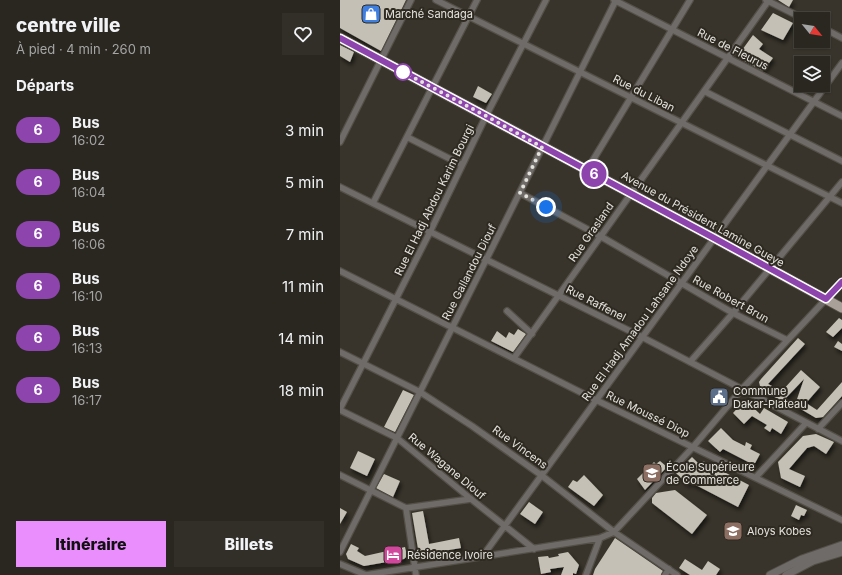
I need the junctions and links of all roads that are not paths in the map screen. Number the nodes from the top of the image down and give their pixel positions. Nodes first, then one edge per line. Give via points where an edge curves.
1 (411, 0) edge
2 (436, 0) edge
3 (477, 0) edge
4 (546, 0) edge
5 (615, 0) edge
6 (690, 0) edge
7 (767, 0) edge
8 (794, 14) edge
9 (468, 16) junction
10 (672, 29) junction
11 (830, 32) edge
12 (340, 38) edge
13 (842, 38) edge
14 (523, 43) junction
15 (728, 58) junction
16 (381, 60) junction
17 (842, 63) edge
18 (580, 72) junction
19 (432, 87) junction
20 (704, 91) junction
21 (631, 97) junction
22 (813, 102) junction
23 (486, 116) junction
24 (842, 116) edge
25 (682, 123) junction
26 (790, 134) junction
27 (407, 137) junction
28 (340, 142) edge
29 (542, 147) junction
30 (842, 161) edge
31 (462, 165) junction
32 (767, 166) junction
33 (587, 170) junction
34 (842, 182) edge
35 (340, 187) edge
36 (520, 193) junction
37 (631, 194) junction
38 (829, 197) junction
39 (373, 203) junction
40 (842, 203) edge
41 (430, 232) junction
42 (600, 236) junction
43 (714, 238) junction
44 (486, 259) junction
45 (769, 269) junction
46 (340, 271) edge
47 (842, 282) edge
48 (681, 283) junction
49 (559, 296) junction
50 (396, 299) junction
51 (826, 299) junction
52 (842, 308) edge
53 (507, 311) dead end
54 (733, 313) junction
55 (452, 327) junction
56 (532, 334) junction
57 (642, 337) junction
58 (787, 340) junction
59 (340, 352) edge
60 (514, 358) junction
61 (690, 362) junction
62 (363, 363) junction
63 (742, 389) junction
64 (420, 392) junction
65 (596, 400) junction
66 (842, 403) edge
67 (340, 409) edge
68 (806, 423) junction
69 (818, 429) junction
70 (397, 438) junction
71 (842, 442) edge
72 (693, 447) junction
73 (340, 475) edge
74 (541, 475) junction
75 (756, 477) junction
76 (371, 491) junction
77 (471, 499) junction
78 (406, 508) junction
79 (842, 520) edge
80 (504, 526) junction
81 (614, 532) junction
82 (600, 538) junction
83 (842, 545) edge
84 (534, 549) junction
85 (340, 552) edge
86 (842, 552) edge
87 (482, 557) junction
88 (340, 564) edge
89 (414, 567) junction
90 (669, 569) junction
91 (366, 575) edge
92 (416, 575) edge
93 (586, 575) edge
94 (665, 575) edge
95 (677, 575) edge
96 (770, 575) edge
97 (786, 575) edge

1 - 16 street
2 - 9 street, Rue du Liban
3 - 9 street
4 - 14 street, Rue El Hadj Abdou Karim Bourgi
5 - 10 street, Rue de Fleurus
5 - 18 street, Rue Gallandou Diouf
6 - 10 street
7 - 8 street
7 - 15 street, Rue Grasland
9 - 14 street, Rue du Liban
9 - 19 street
10 - 15 street, Rue de Fleurus
10 - 21 street
11 - 13 street
12 - 16 main road, Avenue du Président Lamine Gueye
14 - 18 street, Rue du Liban
14 - 23 street, Rue El Hadj Abdou Karim Bourgi
15 - 20 street, Rue Grasland
15 - 22 street, Rue de Fleurus
16 - 19 main road, Avenue du Président Lamine Gueye
16 - 28 street
17 - 22 street, Rue El Hadj Amadou Lahsane Ndoye
18 - 21 street, Rue du Liban
18 - 29 street, Rue Gallandou Diouf
19 - 23 main road, Avenue du Président Lamine Gueye
19 - 27 street
20 - 25 street, Rue Grasland
20 - 26 street
21 - 25 street, Rue du Liban
21 - 33 street
22 - 24 street, Rue de Fleurus
22 - 26 street, Rue El Hadj Amadou Lahsane Ndoye
23 - 29 main road, Avenue du Président Lamine Gueye
23 - 31 street, Rue El Hadj Abdou Karim Bourgi
25 - 32 street, Rue du Liban
25 - 37 street, Rue Grasland
26 - 30 street
26 - 32 street, Rue El Hadj Amadou Lahsane Ndoye
27 - 31 street
27 - 39 street
29 - 33 main road, Avenue du Président Lamine Gueye
29 - 36 street, Rue Gallandou Diouf
31 - 41 street, Rue El Hadj Abdou Karim Bourgi
32 - 38 street, Rue du Liban
32 - 43 street, Rue El Hadj Amadou Lahsane Ndoye
33 - 37 main road, Avenue du Président Lamine Gueye
34 - 38 street
35 - 39 street, Rue Raffenel
36 - 42 street, Rue Robert Brun
36 - 44 street, Rue Gallandou Diouf
37 - 42 street, Rue Grasland
37 - 43 main road, Avenue du Président Lamine Gueye
38 - 40 street, Rue du Liban
38 - 45 street
39 - 41 street, Rue Raffenel
41 - 44 street, Rue Raffenel
41 - 50 street, Rue El Hadj Abdou Karim Bourgi
42 - 48 street, Rue Robert Brun
42 - 49 street, Rue Grasland
43 - 45 main road, Avenue du Président Lamine Gueye
43 - 48 street, Rue El Hadj Amadou Lahsane Ndoye
44 - 49 street, Rue Raffenel
44 - 55 street, Rue Gallandou Diouf
45 - 51 main road, Avenue du Président Lamine Gueye
45 - 54 street
46 - 50 street, Rue Moussé Diop
47 - 51 street
48 - 54 street, Rue Robert Brun
48 - 57 street, Rue El Hadj Amadou Lahsane Ndoye
49 - 56 street, Rue Grasland
49 - 57 street, Rue Raffenel
50 - 55 street, Rue Moussé Diop
50 - 62 street, Rue El Hadj Abdou Karim Bourgi
51 - 52 main road, Avenue du Président Lamine Gueye
51 - 58 street
53 - 56 street
54 - 58 street, Rue Robert Brun
54 - 61 street
55 - 60 street, Rue Moussé Diop
55 - 64 street, Rue Gallandou Diouf
56 - 60 street, Rue Grasland
57 - 61 street, Rue Raffenel
57 - 65 street, Rue El Hadj Amadou Lahsane Ndoye
58 - 63 street
59 - 62 street, Rue Vincens
60 - 65 street, Rue Moussé Diop
61 - 63 street, Rue Raffenel
62 - 64 street, Rue Vincens
62 - 67 street, Rue El Hadj Abdou Karim Bourgi
63 - 68 street, Rue Raffenel
63 - 72 street
64 - 70 street, Rue Gallandou Diouf
64 - 74 street, Rue Vincens
65 - 72 street, Rue Moussé Diop
65 - 74 street, Rue El Hadj Amadou Lahsane Ndoye
66 - 69 street
67 - 70 street, Rue Wagane Diouf
68 - 69 street, Rue Raffenel
68 - 75 street
69 - 71 street, Rue Raffenel
70 - 76 street, Rue Gallandou Diouf
70 - 77 street, Rue Wagane Diouf
72 - 75 street, Rue Moussé Diop
72 - 81 street
73 - 76 street
74 - 80 street, Rue El Hadj Amadou Lahsane Ndoye
74 - 81 street, Rue Vincens
75 - 79 street, Rue Moussé Diop
76 - 78 street
76 - 85 street, Rue Gallandou Diouf
77 - 78 street
77 - 80 street, Rue Wagane Diouf
78 - 89 street
80 - 84 street, Rue Wagane Diouf
80 - 87 street, Rue El Hadj Amadou Lahsane Ndoye
81 - 82 street
81 - 90 street, Rue Vincens
82 - 84 street
82 - 93 street
83 - 96 street via 802,558
84 - 87 street
86 - 97 street via 813,561
87 - 89 street
88 - 91 street
89 - 91 street
89 - 92 street
90 - 94 street
90 - 95 street, Rue Vincens

